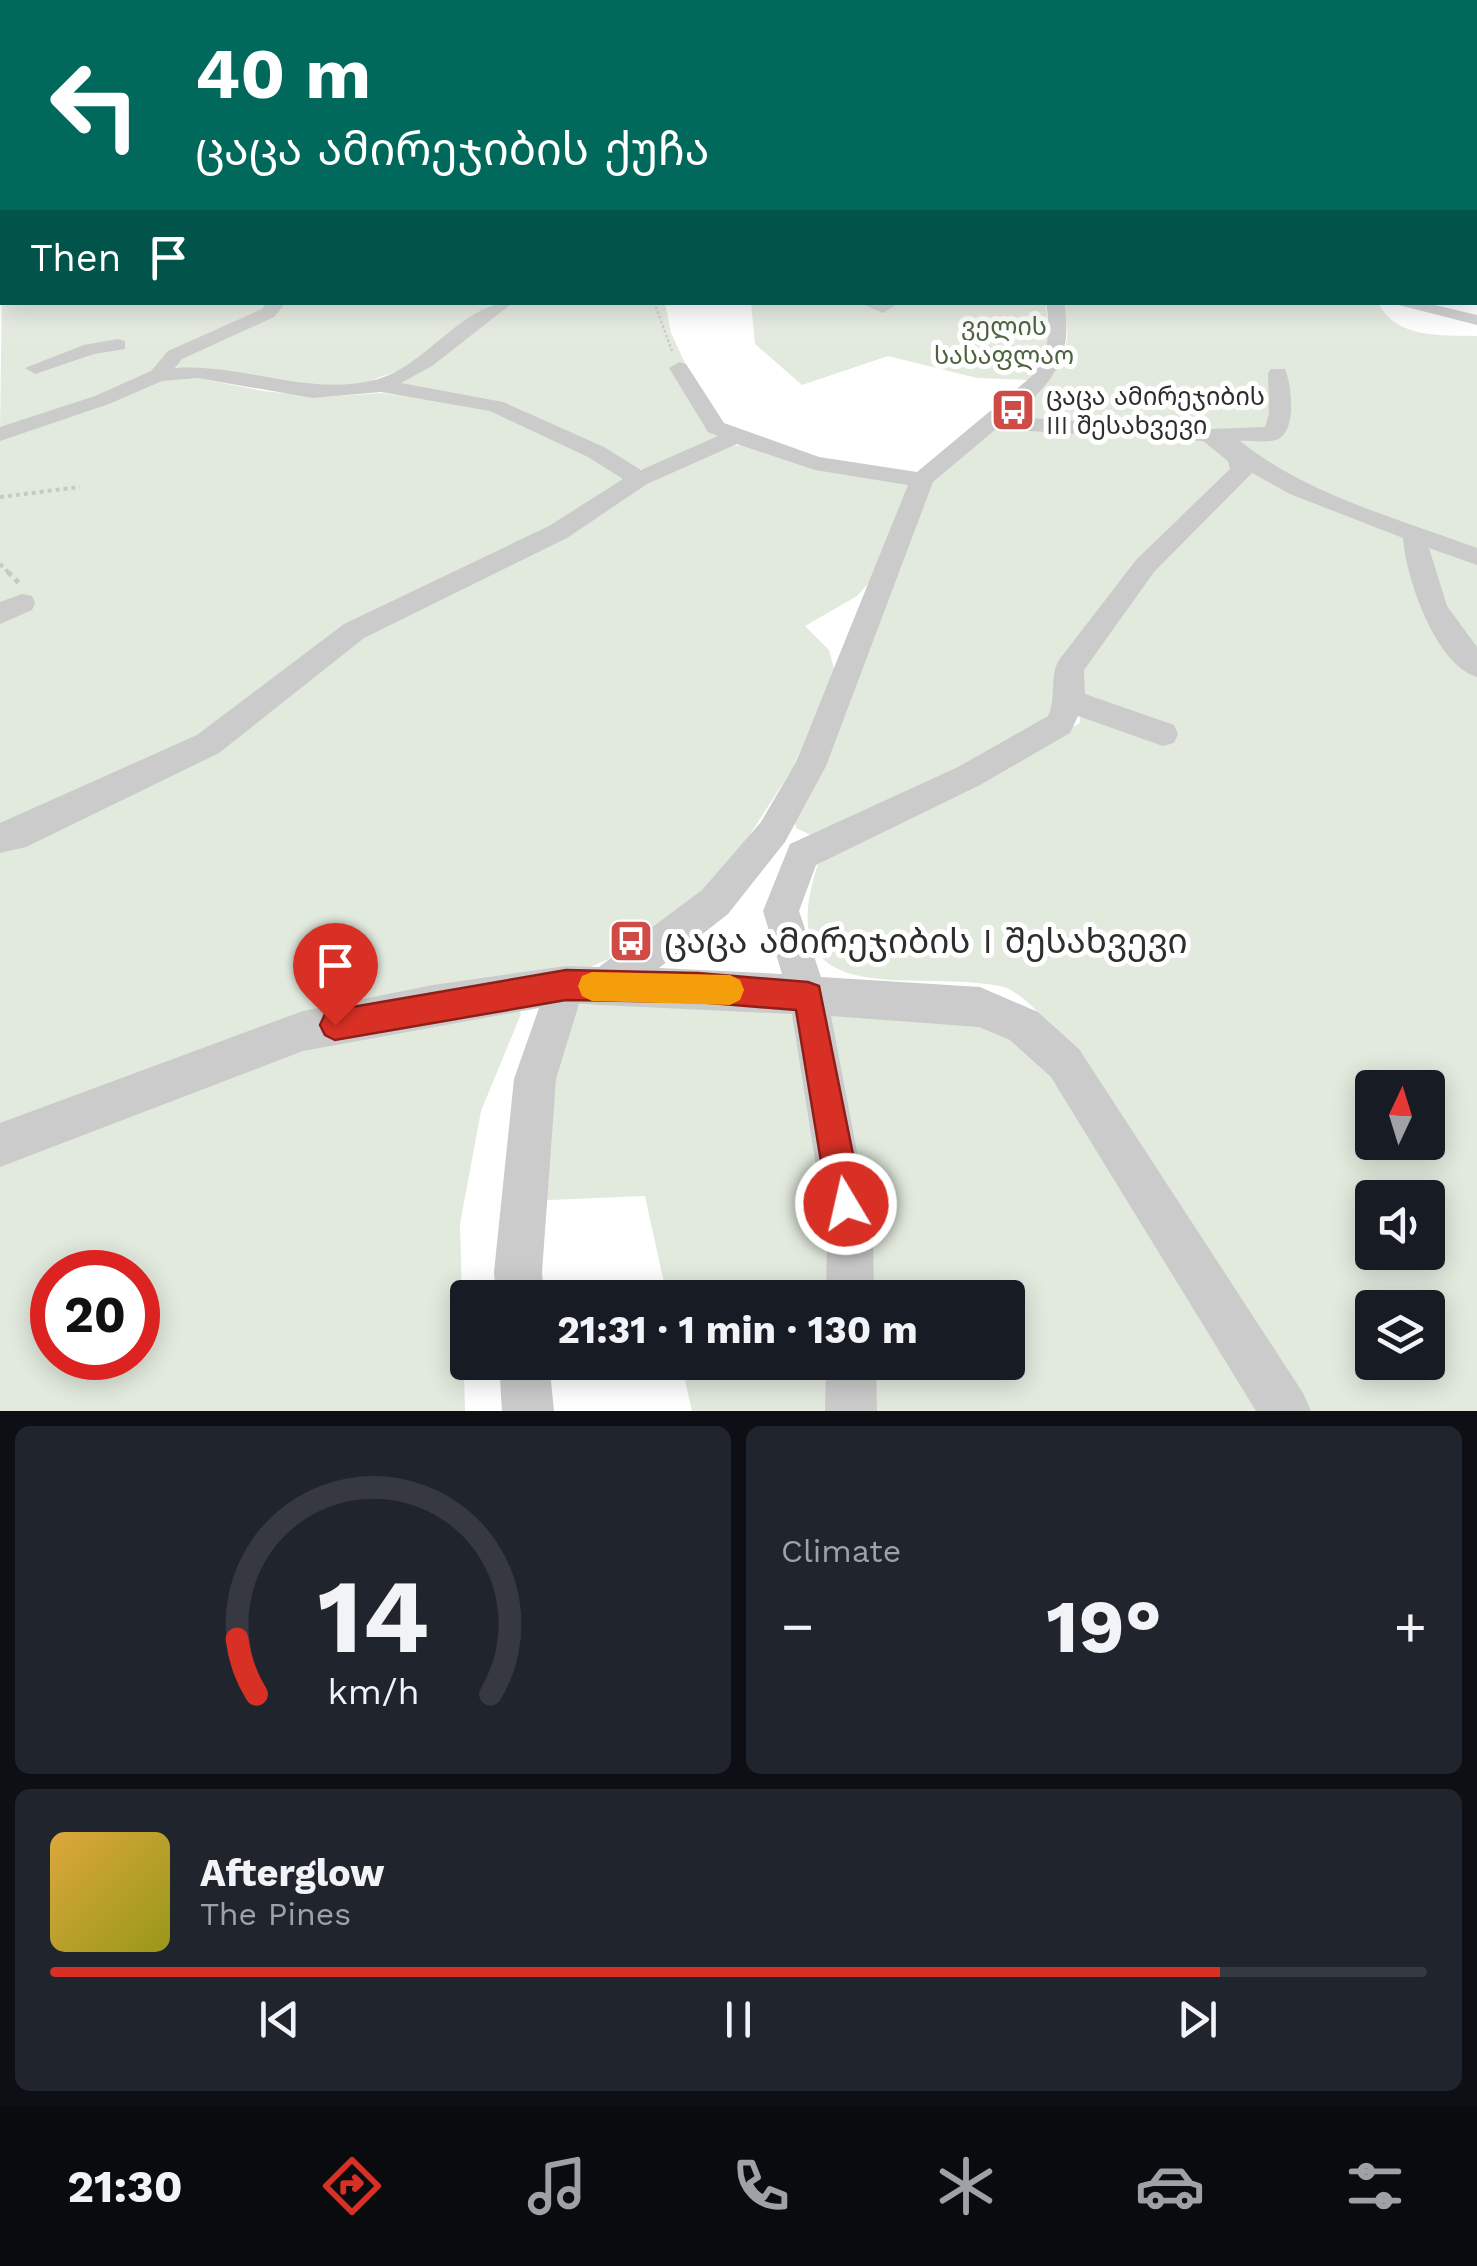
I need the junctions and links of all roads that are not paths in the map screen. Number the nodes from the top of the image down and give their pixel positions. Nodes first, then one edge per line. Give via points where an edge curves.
1 (275, 305) edge
2 (501, 305) edge
3 (1056, 305) edge
4 (1410, 305) edge
5 (1477, 320) edge
6 (35, 368) dead end
7 (163, 368) junction
8 (679, 368) road end
9 (1278, 373) dead end
10 (381, 386) junction
11 (987, 422) junction
12 (0, 434) edge
13 (1209, 435) junction
14 (736, 436) junction
15 (638, 479) junction
16 (922, 480) junction
17 (1415, 534) junction
18 (1477, 557) edge
19 (1477, 666) edge
20 (1070, 701) junction
21 (1164, 734) dead end
22 (773, 832) junction
23 (0, 838) edge
24 (802, 855) junction
25 (584, 986) junction
26 (808, 996) junction
27 (0, 1145) edge
28 (519, 1280) edge
29 (850, 1280) edge
30 (525, 1380) edge
31 (851, 1380) edge
32 (528, 1411) edge
33 (851, 1411) edge
34 (1286, 1411) edge

1 - 7 street
2 - 10 street
3 - 11 street via 1060,328 1052,366 1029,394
4 - 5 street
6 - 7 street via 121,336
7 - 10 street via 313,392
7 - 12 street via 102,400
8 - 14 street via 716,427
9 - 13 street via 1280,414 1273,433
10 - 15 street via 496,406
11 - 13 street
11 - 16 street
13 - 17 street via 1298,490
13 - 20 street via 1239,458 1242,470 1145,566 1090,639 1069,668
14 - 15 street
14 - 16 street via 815,463
15 - 23 street via 558,532 354,631 208,744
16 - 22 street via 810,766
17 - 18 street
17 - 19 street via 1417,568 1432,608
20 - 21 street
20 - 24 street via 1059,724 969,776
22 - 24 street
22 - 25 street via 715,902
24 - 26 street via 781,911
25 - 26 street
25 - 27 street via 433,1005 303,1032
25 - 28 street via 535,1078
26 - 29 street via 844,1189
26 - 34 street via 980,1007 1024,1026 1065,1063
30 - 32 street
31 - 33 street

